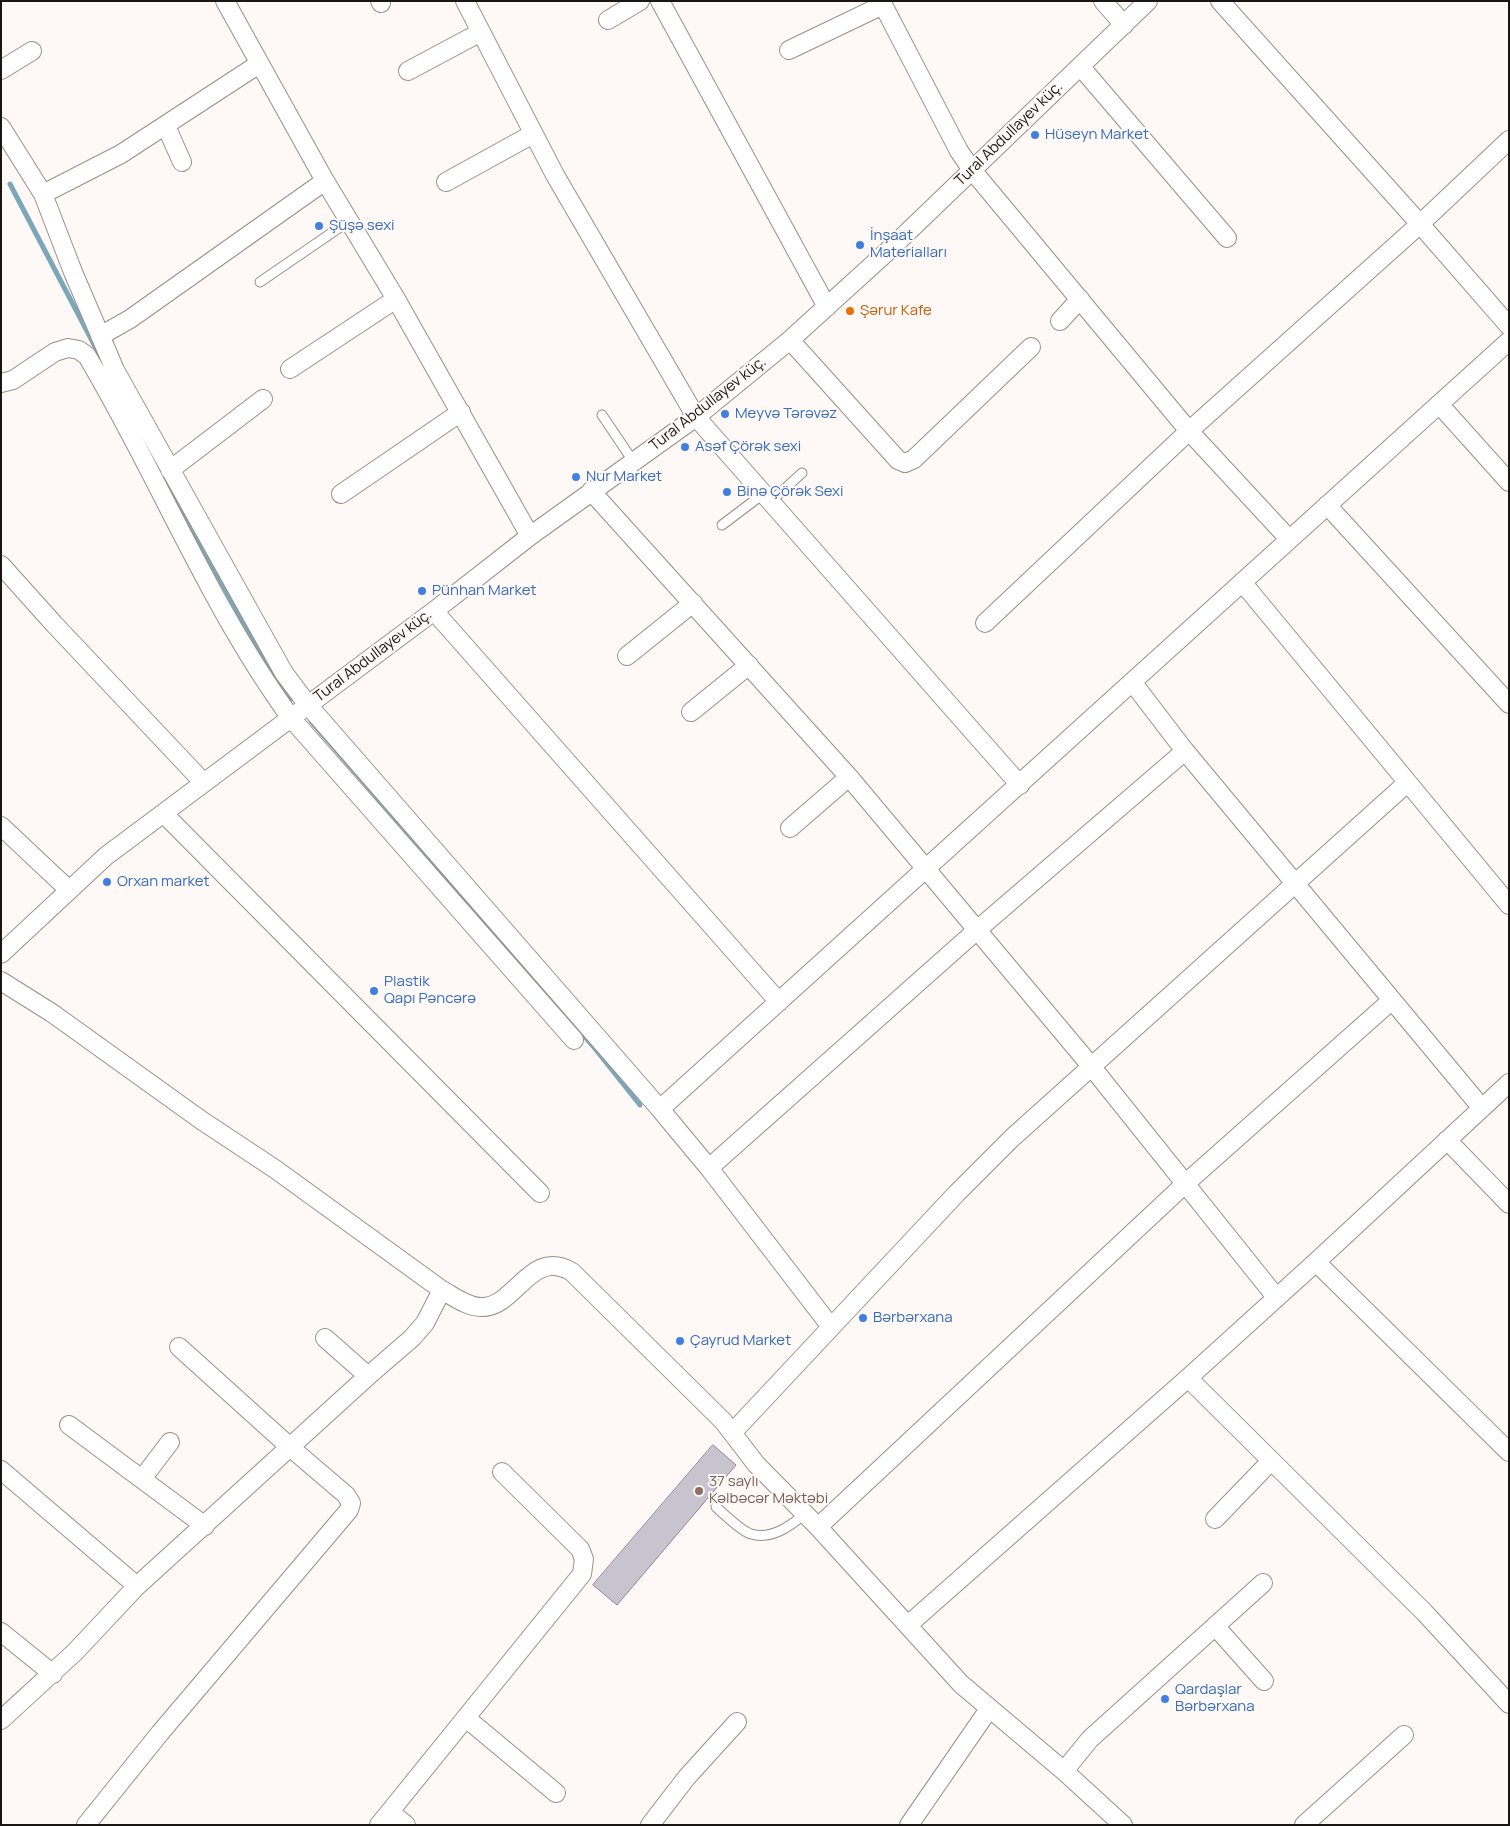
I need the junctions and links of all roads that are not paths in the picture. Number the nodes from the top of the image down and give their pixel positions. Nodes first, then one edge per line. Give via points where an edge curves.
1 (226, 1) edge
2 (465, 1) edge
3 (640, 1) edge
4 (660, 1) edge
5 (1103, 1) edge
6 (1148, 1) edge
7 (1220, 1) edge
8 (882, 3) edge
9 (608, 20) dead end
10 (1124, 25) junction
11 (481, 32) junction
12 (789, 50) dead end
13 (32, 51) dead end
14 (259, 64) junction
15 (1080, 66) junction
16 (1, 70) edge
17 (408, 72) dead end
18 (166, 126) junction
19 (1, 127) edge
20 (533, 134) junction
21 (1509, 140) edge
22 (182, 162) dead end
23 (972, 170) junction
24 (325, 181) junction
25 (446, 182) dead end
26 (42, 194) junction
27 (348, 221) junction
28 (1420, 224) junction
29 (1227, 238) dead end
30 (260, 282) dead end
31 (396, 299) junction
32 (1080, 299) junction
33 (827, 306) junction
34 (1060, 321) dead end
35 (1509, 326) edge
36 (100, 336) junction
37 (790, 340) junction
38 (1509, 341) edge
39 (1031, 347) dead end
40 (290, 369) dead end
41 (1, 382) edge
42 (263, 399) dead end
43 (1439, 404) junction
44 (461, 412) junction
45 (602, 416) dead end
46 (696, 417) junction
47 (1189, 431) junction
48 (633, 461) junction
49 (170, 470) junction
50 (802, 473) dead end
51 (1509, 482) edge
52 (591, 491) junction
53 (340, 494) dead end
54 (766, 498) junction
55 (1327, 505) junction
56 (722, 525) dead end
57 (530, 536) junction
58 (1289, 539) junction
59 (1, 565) edge
60 (1242, 582) junction
61 (693, 603) junction
62 (434, 610) junction
63 (985, 623) dead end
64 (627, 656) dead end
65 (749, 665) junction
66 (1133, 683) junction
67 (1509, 704) edge
68 (308, 705) junction
69 (691, 712) dead end
70 (291, 718) junction
71 (1185, 751) junction
72 (849, 777) junction
73 (1407, 782) junction
74 (204, 783) junction
75 (1020, 785) junction
76 (164, 814) junction
77 (1, 826) edge
78 (790, 828) dead end
79 (926, 870) junction
80 (1296, 883) junction
81 (68, 890) junction
82 (1509, 905) edge
83 (977, 930) junction
84 (1, 954) edge
85 (1, 981) edge
86 (1392, 1000) junction
87 (779, 1002) junction
88 (574, 1040) dead end
89 (1091, 1066) junction
90 (1509, 1082) edge
91 (1481, 1107) junction
92 (660, 1109) junction
93 (1447, 1140) junction
94 (709, 1168) junction
95 (1186, 1183) junction
96 (540, 1193) dead end
97 (1509, 1204) edge
98 (1316, 1262) junction
99 (442, 1290) junction
100 (1276, 1297) junction
101 (831, 1327) junction
102 (325, 1338) dead end
103 (179, 1347) dead end
104 (368, 1376) junction
105 (1188, 1378) junction
106 (69, 1425) dead end
107 (732, 1433) junction
108 (170, 1442) dead end
109 (290, 1448) junction
110 (1509, 1452) edge
111 (1272, 1461) junction
112 (1, 1470) edge
113 (502, 1472) dead end
114 (142, 1479) junction
115 (716, 1507) dead end
116 (805, 1514) junction
117 (1215, 1518) dead end
118 (205, 1526) junction
119 (818, 1527) junction
120 (1263, 1583) dead end
121 (137, 1586) junction
122 (908, 1625) junction
123 (1215, 1626) junction
124 (1, 1632) edge
125 (53, 1674) junction
126 (1264, 1681) dead end
127 (1509, 1704) edge
128 (989, 1709) junction
129 (466, 1718) junction
130 (1, 1720) edge
131 (737, 1722) dead end
132 (1404, 1735) dead end
133 (1064, 1771) junction
134 (556, 1793) dead end
135 (385, 1818) edge
136 (86, 1825) edge
137 (406, 1825) edge
138 (650, 1825) edge
139 (909, 1825) edge
140 (1123, 1825) edge
141 (1304, 1825) edge

1 - 14 street
2 - 11 street
3 - 9 street
4 - 33 street
5 - 10 street
6 - 10 street, Tural Abdullayev küç.
7 - 28 street
8 - 12 street
8 - 23 street
10 - 15 street, Tural Abdullayev küç.
11 - 17 street
11 - 20 street
13 - 16 street
14 - 18 street
14 - 24 street
15 - 23 street, Tural Abdullayev küç.
15 - 29 street
18 - 22 street
18 - 26 street via 121,154
19 - 26 street
20 - 25 street
20 - 46 street
21 - 28 street
23 - 32 street
23 - 33 street, Tural Abdullayev küç.
24 - 27 street
24 - 36 street via 130,319
26 - 36 street
27 - 30 lane
27 - 31 street
28 - 35 street
28 - 47 street
31 - 40 street
31 - 44 street
32 - 34 street
32 - 47 street
33 - 37 street, Tural Abdullayev küç.
36 - 49 street
37 - 39 street via 898,460 905,463 914,459
37 - 46 street, Tural Abdullayev küç.
38 - 43 street
41 - 70 street via 12,380 68,348 87,356 214,594 264,680
42 - 49 street
43 - 51 street
43 - 55 street
44 - 53 street
44 - 57 street
45 - 48 lane
46 - 48 street, Tural Abdullayev küç.
46 - 54 street
47 - 58 street
47 - 63 street
48 - 52 street, Tural Abdullayev küç.
49 - 68 street via 284,673
50 - 54 lane
52 - 57 street, Tural Abdullayev küç.
52 - 61 street
54 - 56 lane
54 - 75 street
55 - 58 street
55 - 67 street
57 - 62 street, Tural Abdullayev küç.
58 - 60 street
59 - 74 street
60 - 66 street
60 - 73 street
61 - 64 street
61 - 65 street
62 - 68 street, Tural Abdullayev küç.
62 - 87 street
65 - 69 street
65 - 72 street
66 - 71 street
66 - 75 street
68 - 70 street, Tural Abdullayev küç.
68 - 92 street
70 - 74 street, Tural Abdullayev küç.
70 - 88 street
71 - 80 street
71 - 83 street
72 - 78 street
72 - 79 street
73 - 80 street
73 - 82 street
74 - 76 street, Tural Abdullayev küç.
75 - 79 street
76 - 81 street, Tural Abdullayev küç. via 106,856
76 - 96 street
77 - 81 street
79 - 83 street
79 - 87 street
80 - 86 street
80 - 89 street
81 - 84 street, Tural Abdullayev küç.
83 - 89 street
83 - 94 street
85 - 99 street via 283,1174
86 - 91 street
86 - 95 street
87 - 92 street
89 - 95 street
89 - 101 street via 1012,1138
90 - 91 street
91 - 93 street
92 - 94 street
93 - 97 street
93 - 98 street
94 - 101 street
95 - 100 street
95 - 119 street
98 - 100 street
98 - 110 street
99 - 104 street via 425,1323
99 - 107 street via 470,1305 486,1307 543,1267 562,1266 572,1272 671,1369
100 - 105 street
101 - 107 street
102 - 104 street
103 - 109 street
104 - 109 street
105 - 111 street
105 - 122 street
106 - 114 street
107 - 116 street via 756,1464
108 - 114 street
109 - 118 street
109 - 136 street via 346,1495 351,1503 348,1510
111 - 117 street
111 - 127 street via 1424,1612
112 - 121 street
113 - 129 street via 580,1548 584,1559 582,1574
114 - 118 street
115 - 116 lane via 750,1533 763,1535 788,1527
116 - 119 street
118 - 121 street
119 - 122 street
120 - 123 street
121 - 125 street
122 - 128 street via 961,1684
123 - 126 street
123 - 133 street via 1090,1739
124 - 125 street
125 - 130 street
128 - 133 street
128 - 139 street
129 - 134 street
129 - 135 street
131 - 138 street via 687,1777
132 - 141 street
133 - 140 street
135 - 137 street

